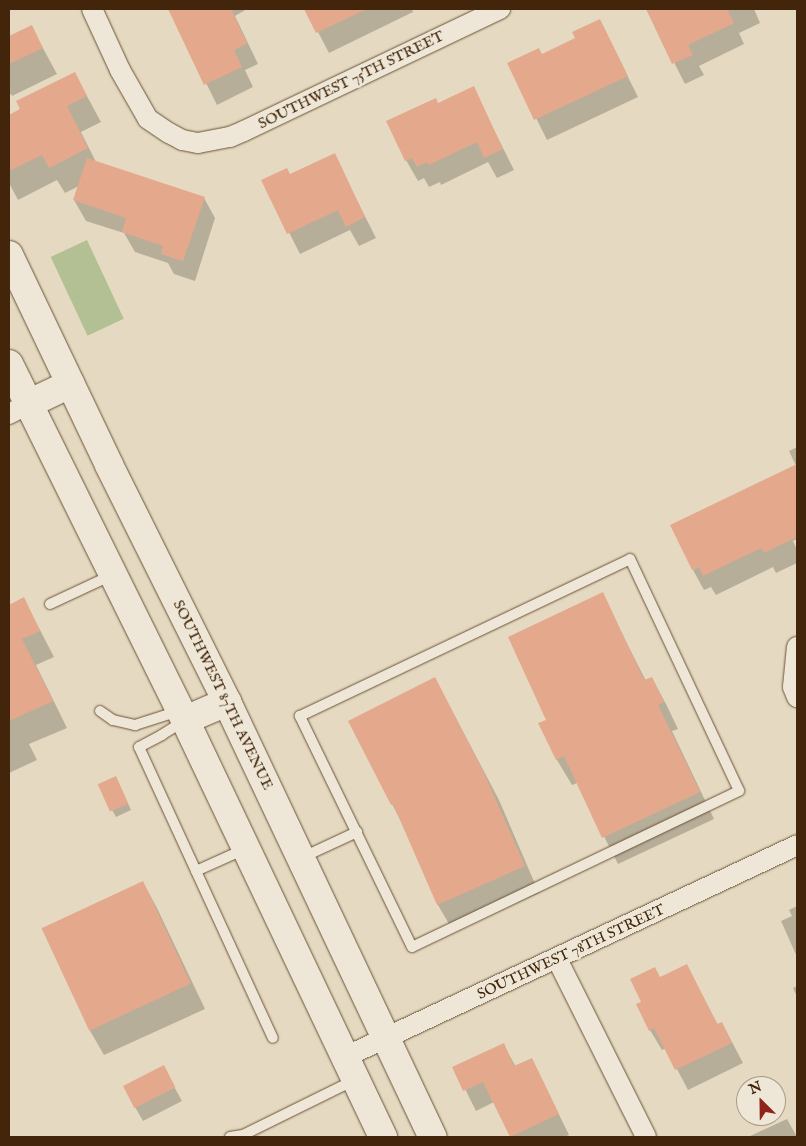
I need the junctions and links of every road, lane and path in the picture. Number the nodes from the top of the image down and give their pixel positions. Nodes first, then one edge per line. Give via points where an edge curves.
1 (92, 9) edge
2 (500, 9) edge
3 (9, 255) edge
4 (9, 364) edge
5 (70, 384) junction
6 (18, 409) edge
7 (112, 575) junction
8 (50, 604) dead end
9 (797, 647) edge
10 (797, 697) edge
11 (227, 702) junction
12 (100, 711) dead end
13 (182, 715) junction
14 (357, 832) junction
15 (797, 845) edge
16 (245, 848) junction
17 (301, 858) junction
18 (196, 871) junction
19 (557, 959) junction
20 (273, 1038) dead end
21 (385, 1038) junction
22 (350, 1068) junction
23 (243, 1136) edge
24 (230, 1137) edge
25 (383, 1137) edge
26 (433, 1137) edge
27 (646, 1137) edge

1 - 2 street, SOUTHWEST 75TH STREET via 120,70 148,119 182,140 198,143 244,131
3 - 5 main road, SOUTHWEST 87TH AVENUE
4 - 6 main road
5 - 6 main road
5 - 11 main road, SOUTHWEST 87TH AVENUE
6 - 7 main road
7 - 8 lane
7 - 13 main road
9 - 10 street via 792,687
11 - 13 main road
11 - 17 main road, SOUTHWEST 87TH AVENUE
12 - 13 lane via 113,720 135,725
13 - 16 main road
13 - 18 lane via 162,735 138,747
14 - 14 lane via 412,947 739,791 630,560 300,716
14 - 17 lane
15 - 19 street, SOUTHWEST 78TH STREET
16 - 18 lane
16 - 22 main road
17 - 21 main road, SOUTHWEST 87TH AVENUE
18 - 20 lane
19 - 21 street, SOUTHWEST 78TH STREET
19 - 27 street
21 - 22 street, SOUTHWEST 78TH STREET
21 - 26 main road, SOUTHWEST 87TH AVENUE
22 - 23 lane
22 - 25 main road
23 - 24 lane

